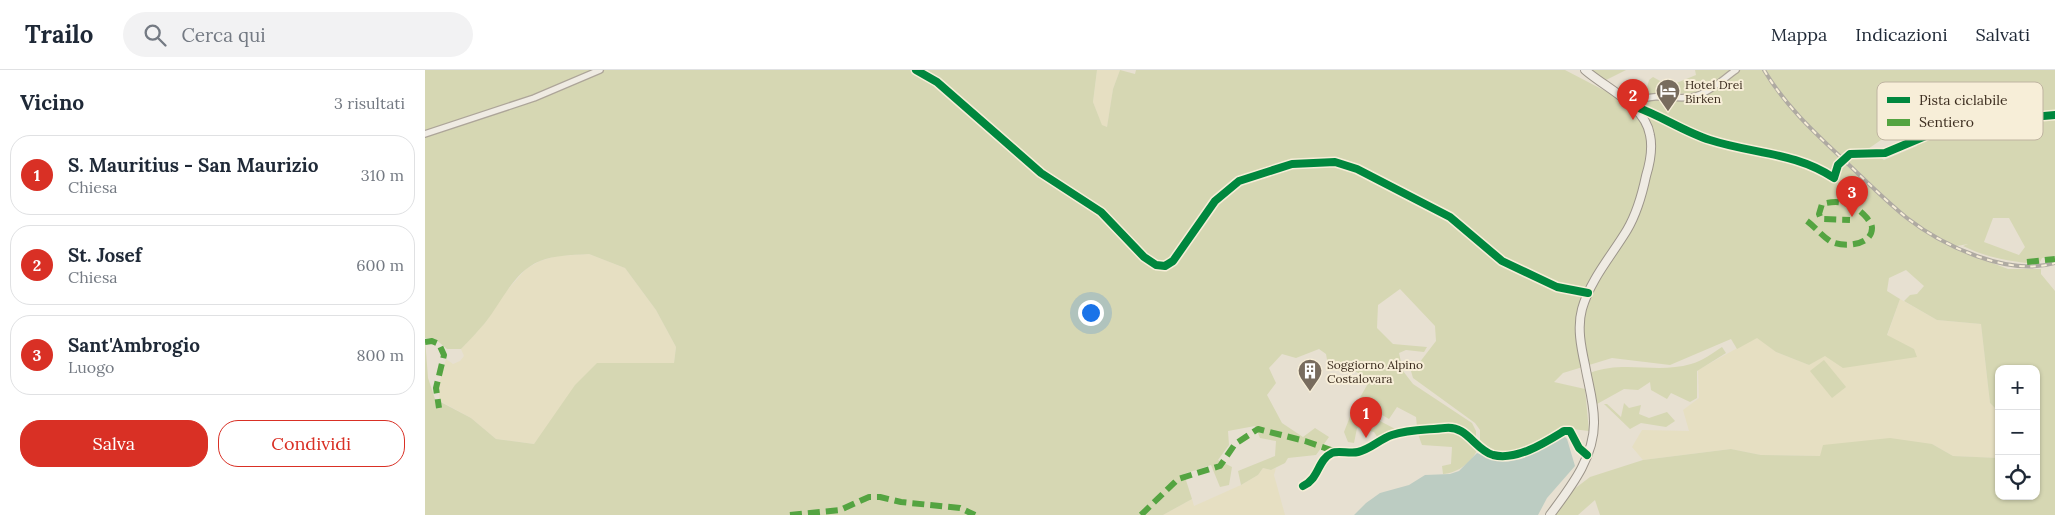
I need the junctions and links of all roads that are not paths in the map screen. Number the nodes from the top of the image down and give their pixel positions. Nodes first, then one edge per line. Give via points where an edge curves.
1 (600, 70) edge
2 (916, 70) edge
3 (1585, 70) edge
4 (1736, 70) edge
5 (1636, 107) junction
6 (425, 134) edge
7 (1835, 178) dead end
8 (1588, 293) junction
9 (1587, 454) junction
10 (1303, 486) dead end
11 (1549, 515) edge

1 - 6 street via 534,98
2 - 8 street via 937,82 1041,173 1101,212 1144,257 1156,265 1165,266 1173,261 1215,201 1239,181 1292,164 1335,162 1357,169 1450,217 1501,261 1557,287
3 - 5 main road
4 - 5 street via 1692,97 1648,97 1640,100
5 - 7 street via 1709,140 1771,152 1816,166
5 - 8 main road via 1651,137 1649,168 1628,228
8 - 9 main road via 1579,327 1594,419
9 - 10 street via 1579,448 1570,431 1517,454 1498,456 1484,450 1457,429 1417,430 1392,435 1357,452 1334,451 1327,456 1311,482
9 - 11 main road via 1573,483

